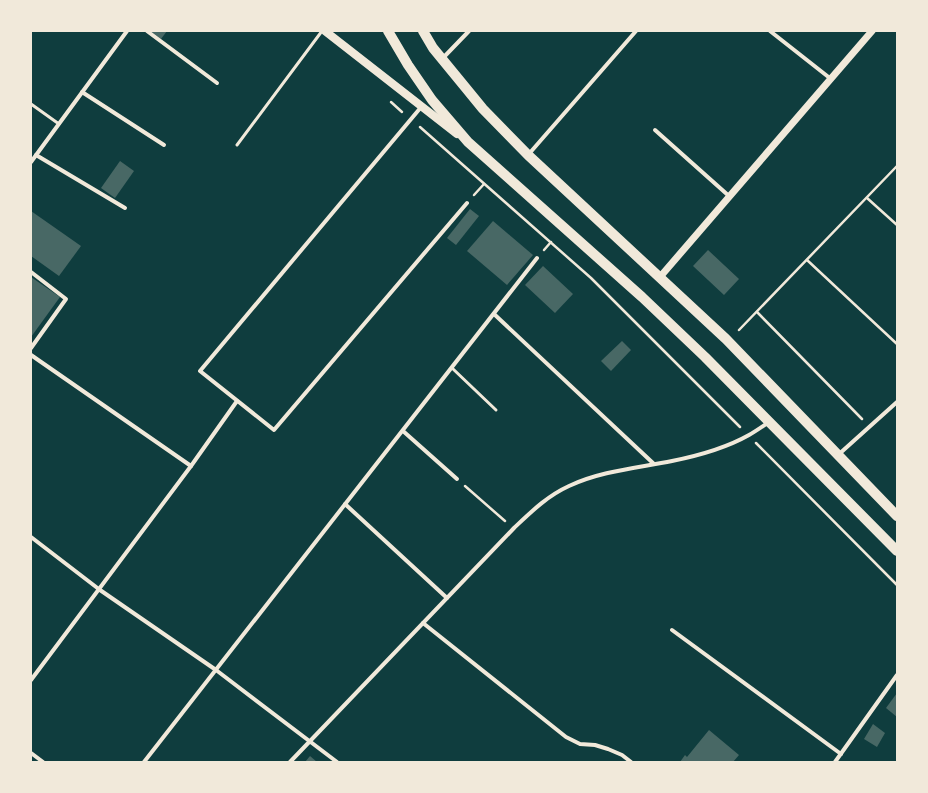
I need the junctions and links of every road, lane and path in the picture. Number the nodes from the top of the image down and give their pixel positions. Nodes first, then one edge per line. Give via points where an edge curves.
1 (127, 31) edge
2 (147, 31) edge
3 (322, 31) edge
4 (325, 31) edge
5 (388, 31) edge
6 (423, 31) edge
7 (469, 31) edge
8 (636, 31) edge
9 (770, 31) edge
10 (872, 31) edge
11 (442, 59) junction
12 (831, 79) junction
13 (217, 83) dead end
14 (82, 92) junction
15 (388, 99) dead end
16 (31, 104) edge
17 (422, 106) junction
18 (411, 120) junction
19 (59, 124) junction
20 (655, 130) dead end
21 (468, 142) junction
22 (164, 145) dead end
23 (237, 145) dead end
24 (31, 152) edge
25 (36, 155) junction
26 (528, 155) junction
27 (31, 162) edge
28 (897, 166) edge
29 (730, 196) junction
30 (867, 198) junction
31 (467, 203) dead end
32 (125, 208) dead end
33 (897, 225) edge
34 (537, 258) dead end
35 (807, 260) junction
36 (31, 272) edge
37 (660, 277) junction
38 (757, 312) junction
39 (494, 314) junction
40 (739, 330) dead end
41 (897, 344) edge
42 (31, 348) edge
43 (31, 355) edge
44 (452, 368) junction
45 (237, 401) junction
46 (897, 402) edge
47 (496, 410) dead end
48 (770, 422) junction
49 (869, 427) junction
50 (402, 431) junction
51 (749, 435) junction
52 (838, 455) junction
53 (654, 464) junction
54 (191, 466) junction
55 (457, 479) joint
56 (346, 504) junction
57 (897, 516) edge
58 (514, 528) junction
59 (31, 537) edge
60 (897, 551) edge
61 (897, 585) edge
62 (100, 590) junction
63 (447, 598) junction
64 (423, 623) junction
65 (672, 630) dead end
66 (216, 670) junction
67 (897, 675) edge
68 (31, 680) edge
69 (310, 741) junction
70 (31, 752) edge
71 (841, 754) junction
72 (43, 762) edge
73 (144, 762) edge
74 (290, 762) edge
75 (337, 762) edge
76 (631, 762) edge
77 (835, 762) edge

1 - 14 street
2 - 13 street
3 - 23 lane
4 - 17 main road
5 - 21 main road via 432,100
6 - 11 main road
7 - 11 street
8 - 26 street
9 - 12 street
10 - 12 street
11 - 26 main road via 483,109
12 - 29 street
14 - 19 street
14 - 22 street
15 - 18 path
16 - 19 lane
17 - 18 street
17 - 21 main road
18 - 45 street via 200,371
18 - 51 path via 591,278
19 - 25 street
20 - 29 street
21 - 48 main road via 642,297
24 - 25 lane
25 - 27 street
25 - 32 street
26 - 37 main road
28 - 30 path
29 - 37 street
30 - 33 path
30 - 35 path
31 - 45 street via 274,430
34 - 39 street
35 - 38 path
35 - 41 path
36 - 42 street via 66,299
37 - 52 main road via 726,339
38 - 40 path
38 - 49 path
39 - 44 street
39 - 53 street
43 - 54 street
44 - 47 lane
44 - 50 street
45 - 54 street
46 - 49 street
48 - 51 street
48 - 60 main road
49 - 52 street
50 - 55 street
50 - 56 street
51 - 53 street via 694,456
51 - 61 path
52 - 57 main road
53 - 58 street via 620,469 569,486 553,494
54 - 62 street
55 - 58 path
56 - 63 street
56 - 66 street
58 - 63 street
59 - 62 street
62 - 66 street
62 - 68 street
63 - 64 street
64 - 69 street
64 - 76 street via 566,737 580,744 608,749
65 - 71 street
66 - 69 street
66 - 73 street
67 - 71 street
69 - 74 street
69 - 75 street
70 - 72 street
71 - 77 street

